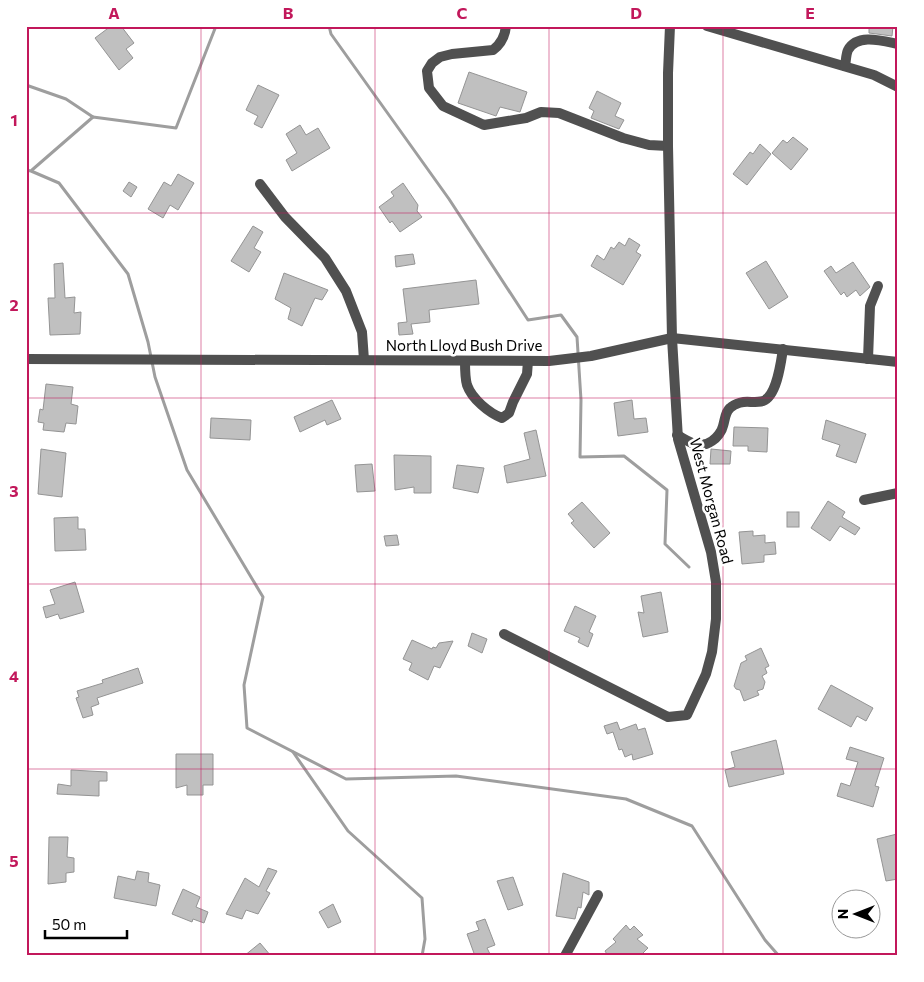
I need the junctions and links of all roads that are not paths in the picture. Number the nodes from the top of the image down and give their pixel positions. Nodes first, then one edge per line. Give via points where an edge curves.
1 (506, 26) edge
2 (670, 26) edge
3 (707, 26) edge
4 (898, 44) edge
5 (845, 66) junction
6 (898, 87) edge
7 (668, 146) junction
8 (260, 184) dead end
9 (878, 286) dead end
10 (672, 338) junction
11 (783, 349) junction
12 (868, 358) junction
13 (26, 359) edge
14 (364, 360) junction
15 (465, 361) junction
16 (528, 362) junction
17 (898, 362) edge
18 (677, 435) junction
19 (898, 494) edge
20 (864, 500) dead end
21 (504, 634) dead end
22 (598, 895) dead end
23 (565, 956) edge

1 - 7 street via 503,40 492,50 452,54 432,63 427,71 429,88 442,106 484,125 526,118 541,112 559,114 623,138
2 - 7 street, West Morgan Road
3 - 5 street
4 - 5 street via 863,39 854,42 847,51
5 - 6 street
7 - 10 street, West Morgan Road
8 - 14 street via 285,217 325,258 346,290 362,332
9 - 12 street via 870,306
10 - 11 street, North Lloyd Bush Drive
10 - 16 street, North Lloyd Bush Drive via 581,358
10 - 18 street, West Morgan Road
11 - 12 street, North Lloyd Bush Drive
11 - 18 street via 770,396 763,401 746,401 728,408 723,427 706,445 696,445
12 - 17 street, North Lloyd Bush Drive
13 - 14 street, North Lloyd Bush Drive
14 - 15 street, North Lloyd Bush Drive
15 - 16 street, North Lloyd Bush Drive
15 - 16 street via 465,376 473,395 502,418 509,413 527,374
18 - 21 street, West Morgan Road via 711,552 716,582 712,652 706,674 687,715 668,717
19 - 20 street
22 - 23 street

